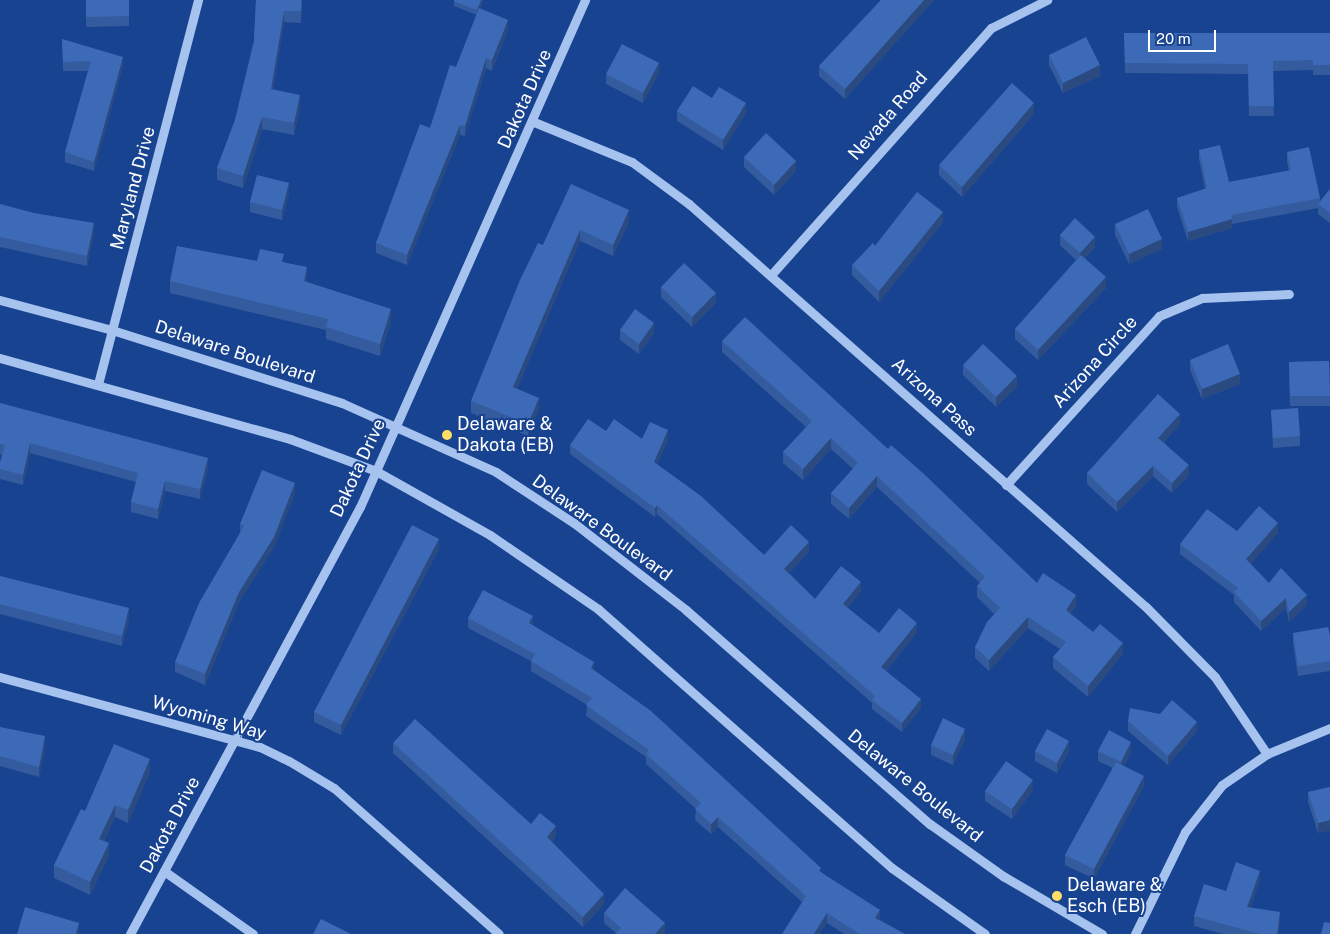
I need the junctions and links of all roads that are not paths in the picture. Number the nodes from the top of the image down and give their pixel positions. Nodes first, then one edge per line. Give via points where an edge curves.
1 (198, 0) edge
2 (585, 0) edge
3 (1047, 0) edge
4 (534, 122) junction
5 (771, 275) junction
6 (1289, 294) dead end
7 (0, 300) edge
8 (112, 330) junction
9 (0, 358) edge
10 (98, 384) junction
11 (397, 424) junction
12 (376, 471) junction
13 (1006, 485) junction
14 (0, 677) edge
15 (1330, 728) edge
16 (234, 741) junction
17 (1267, 754) junction
18 (164, 871) junction
19 (130, 934) edge
20 (253, 934) edge
21 (498, 934) edge
22 (985, 934) edge
23 (1102, 934) edge
24 (1135, 934) edge

1 - 8 street, Maryland Drive
2 - 4 street, Dakota Drive
3 - 5 street, Nevada Road via 991,28
4 - 5 street, Arizona Pass via 632,162 689,204
4 - 11 street, Dakota Drive
5 - 13 street, Arizona Pass
6 - 13 street, Arizona Circle via 1202,298 1159,316
7 - 8 street, Delaware Boulevard
8 - 10 street, Maryland Drive
8 - 11 street, Delaware Boulevard
9 - 10 street
10 - 12 street via 290,439
11 - 12 street, Dakota Drive
11 - 23 street, Delaware Boulevard via 496,472 574,523 686,610 930,824 1003,876
12 - 16 street, Dakota Drive
12 - 22 street via 490,534 598,609 892,868
13 - 17 street, Arizona Pass via 1146,607 1215,677
14 - 16 street, Wyoming Way
15 - 17 street
16 - 18 street, Dakota Drive
16 - 21 street, Wyoming Way via 260,747 334,788
17 - 24 street via 1222,785 1185,832
18 - 19 street, Dakota Drive
18 - 20 street

